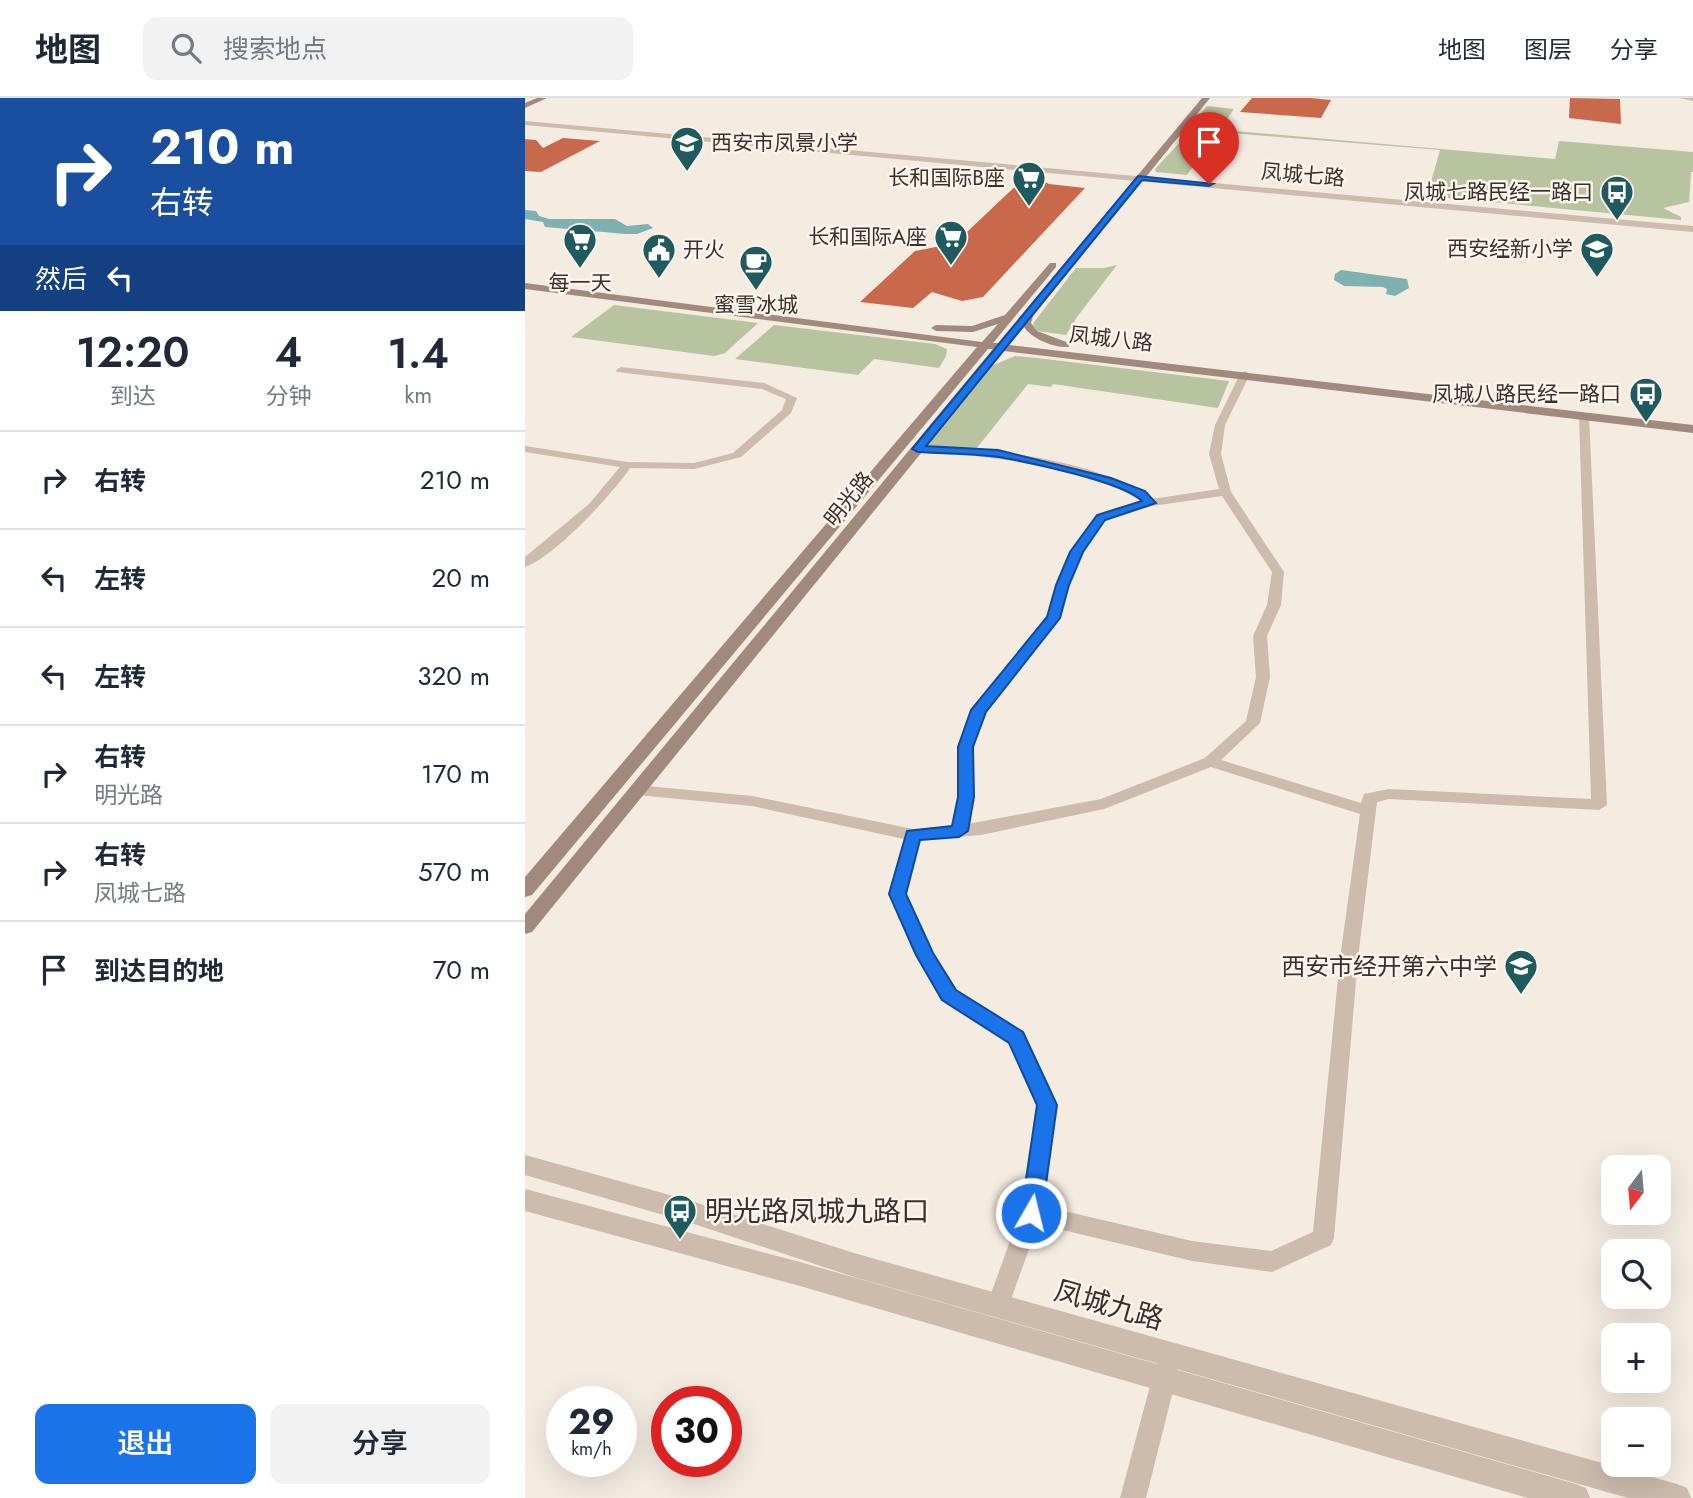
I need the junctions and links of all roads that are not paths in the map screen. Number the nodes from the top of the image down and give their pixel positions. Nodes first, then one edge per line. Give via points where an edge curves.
1 (543, 98) edge
2 (1196, 98) edge
3 (1206, 98) edge
4 (1683, 98) edge
5 (1693, 99) edge
6 (525, 106) edge
7 (525, 121) edge
8 (1135, 177) junction
9 (1693, 229) edge
10 (525, 279) edge
11 (525, 286) edge
12 (1012, 312) junction
13 (1028, 314) junction
14 (916, 332) junction
15 (996, 341) junction
16 (1073, 350) junction
17 (621, 370) dead end
18 (959, 374) junction
19 (1245, 374) junction
20 (979, 377) junction
21 (1584, 416) junction
22 (1693, 422) edge
23 (1693, 429) edge
24 (525, 449) edge
25 (918, 449) junction
26 (627, 465) junction
27 (1225, 492) junction
28 (1150, 503) junction
29 (525, 563) edge
30 (1210, 762) junction
31 (638, 790) junction
32 (1369, 811) junction
33 (959, 831) junction
34 (913, 835) junction
35 (525, 890) edge
36 (525, 927) edge
37 (525, 1165) edge
38 (525, 1199) edge
39 (1031, 1213) junction
40 (998, 1305) junction
41 (1167, 1367) junction
42 (1133, 1498) edge
43 (1576, 1498) edge
44 (1677, 1498) edge

1 - 6 main road
2 - 8 main road, 明光路
3 - 8 main road, 明光路
4 - 5 street
7 - 8 street, 凤城七路
8 - 9 street, 凤城七路
8 - 12 main road, 明光路
8 - 13 main road, 明光路
10 - 14 main road, 凤城八路
11 - 14 main road, 凤城八路
12 - 14 main road via 982,327
12 - 15 main road, 明光路
13 - 15 main road, 明光路
13 - 16 main road via 1026,323 1033,333
14 - 15 main road, 凤城八路
14 - 18 main road via 958,349 962,359
15 - 16 main road, 凤城八路
15 - 18 main road, 明光路
15 - 20 main road, 明光路 via 998,354
16 - 19 main road, 凤城八路
16 - 20 main road via 1017,356
16 - 22 main road, 凤城八路
17 - 26 street via 764,386 792,398 787,411 737,455 694,466
18 - 35 main road, 明光路
19 - 21 main road, 凤城八路
19 - 27 street via 1220,425 1215,454
20 - 25 main road, 明光路
21 - 23 main road, 凤城八路
21 - 32 street via 1599,805 1389,794 1370,798
24 - 26 street
25 - 28 street via 998,454 1111,481 1141,493
25 - 31 main road, 明光路
26 - 29 street via 577,523
27 - 28 street
27 - 30 street via 1278,572 1274,605 1260,636 1263,677 1253,723
28 - 33 street via 1101,518 1077,552 1054,618 979,710 965,747 966,797
30 - 32 street
30 - 33 street via 1104,804
31 - 34 street via 752,801
31 - 36 main road, 明光路
32 - 39 street via 1349,958 1324,1238 1272,1262 1192,1251
33 - 34 street
34 - 39 street via 897,894 925,955 949,995 1016,1038 1047,1105
37 - 40 street, 凤城九路
38 - 41 street, 凤城九路 via 786,1271
39 - 40 street
40 - 41 street, 凤城九路
41 - 42 street
41 - 43 street, 凤城九路
41 - 44 street, 凤城九路

